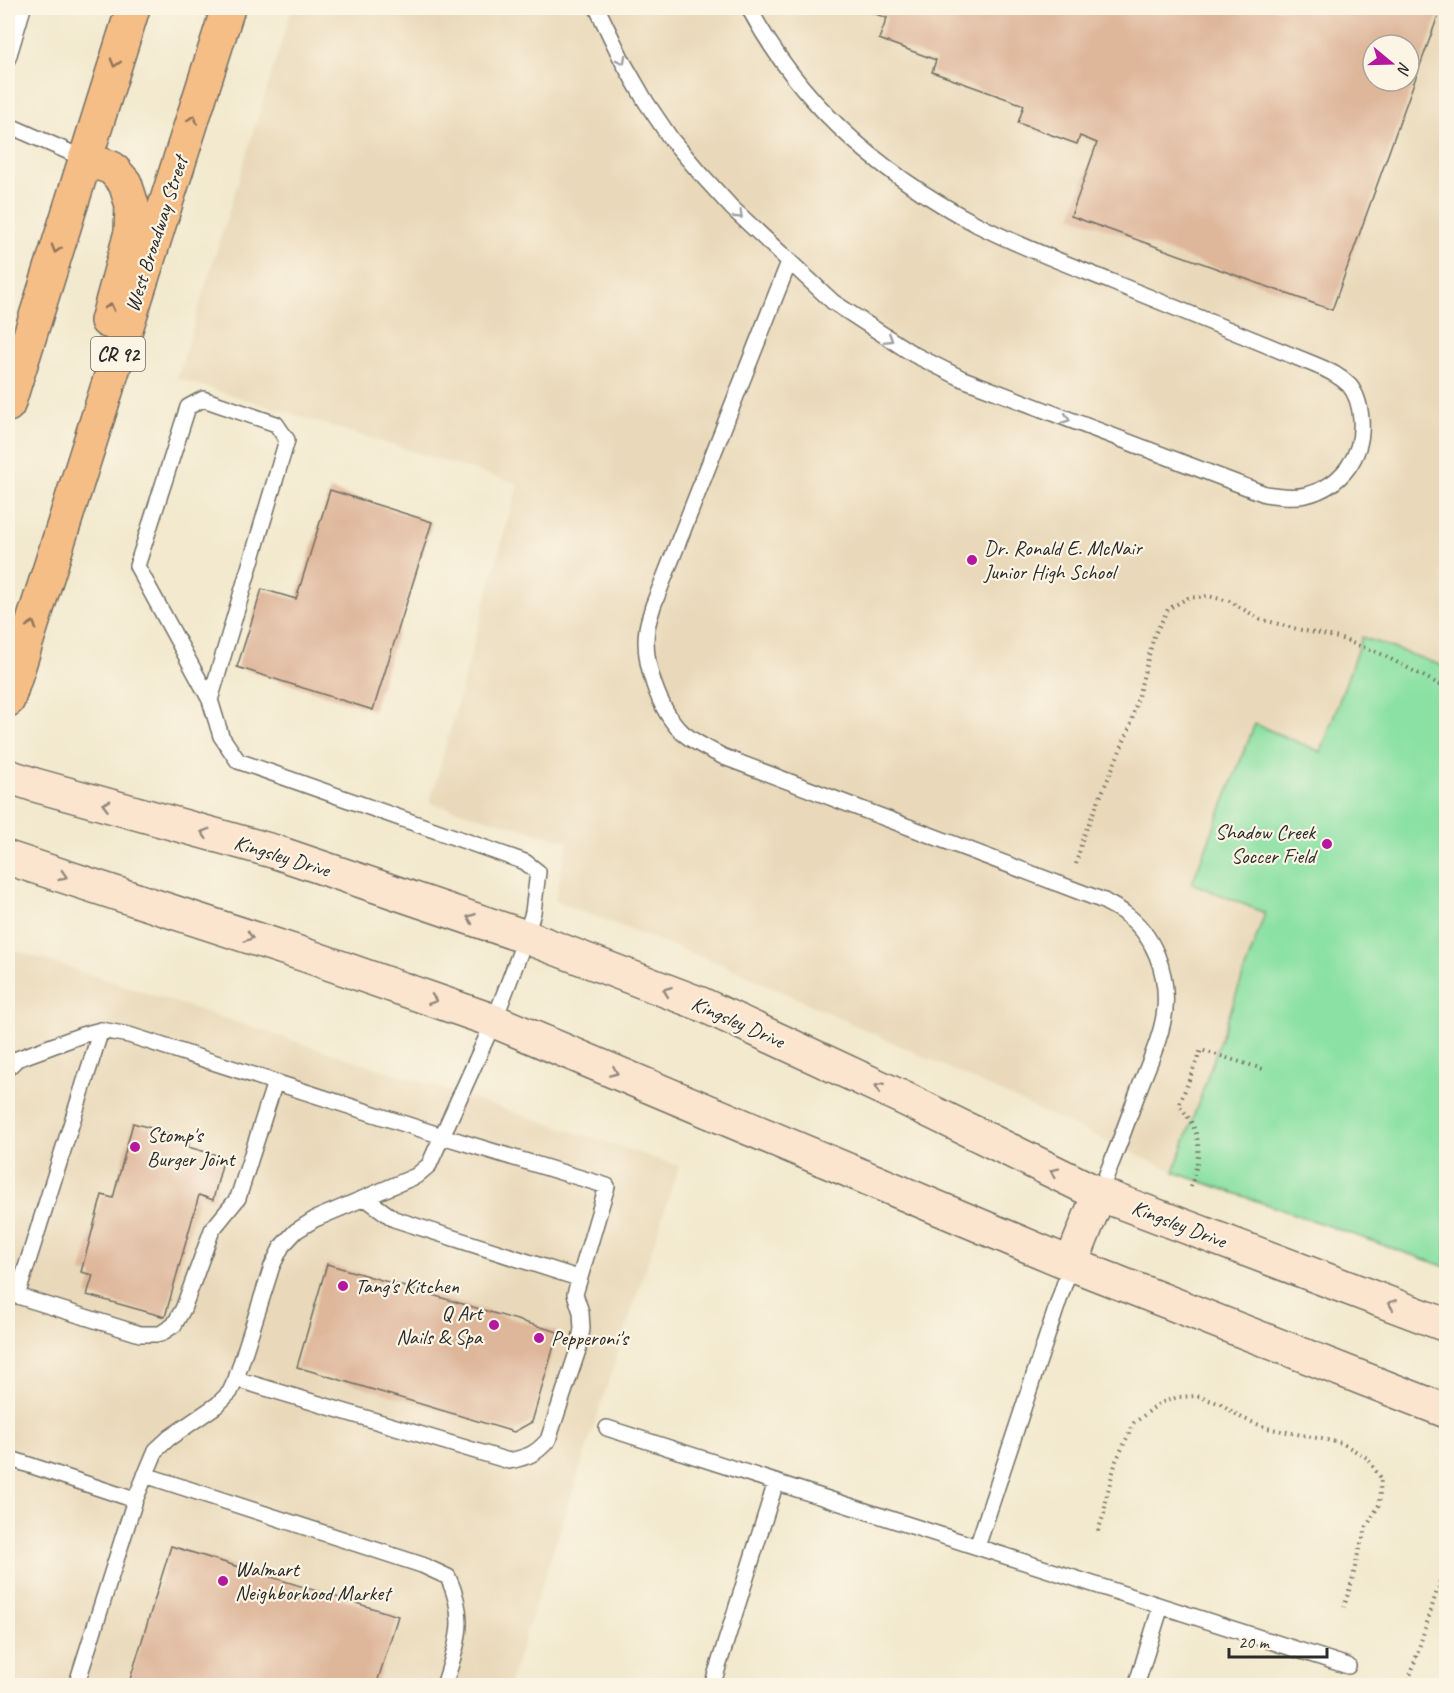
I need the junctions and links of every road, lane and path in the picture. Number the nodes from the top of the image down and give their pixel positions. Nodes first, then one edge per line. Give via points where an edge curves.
1 (22, 8) edge
2 (133, 8) edge
3 (228, 8) edge
4 (597, 8) edge
5 (749, 8) edge
6 (8, 58) edge
7 (8, 125) edge
8 (85, 159) junction
9 (789, 262) junction
10 (8, 405) edge
11 (95, 427) junction
12 (1446, 688) edge
13 (8, 700) edge
14 (210, 700) junction
15 (8, 776) edge
16 (8, 858) edge
17 (1070, 888) junction
18 (526, 937) junction
19 (494, 1021) junction
20 (101, 1030) junction
21 (8, 1068) edge
22 (1263, 1069) dead end
23 (275, 1082) junction
24 (442, 1136) junction
25 (1191, 1187) dead end
26 (1099, 1194) junction
27 (365, 1198) junction
28 (1071, 1264) junction
29 (578, 1278) junction
30 (12, 1294) edge
31 (1446, 1325) edge
32 (236, 1379) junction
33 (1446, 1411) edge
34 (607, 1428) dead end
35 (8, 1458) edge
36 (145, 1475) junction
37 (776, 1482) junction
38 (135, 1500) junction
39 (1098, 1531) dead end
40 (977, 1547) junction
41 (1446, 1562) edge
42 (1161, 1606) junction
43 (1344, 1607) dead end
44 (1348, 1666) dead end
45 (76, 1686) edge
46 (444, 1686) edge
47 (712, 1686) edge
48 (1136, 1686) edge
49 (1407, 1686) edge

1 - 6 lane
2 -> 8 main road
11 -> 3 main road, West Broadway Street / CR 92
4 -> 9 lane via 623,62 671,139 732,208
9 -> 5 lane via 833,302 873,330 963,379 1265,494 1295,496 1318,491 1347,470 1358,451 1360,411 1350,386 1338,376 1016,243 906,183 839,128 805,92 780,60
7 - 8 lane
8 -> 10 main road
11 -> 8 main road via 98,357 130,232 132,205 125,183 112,168
9 - 17 lane via 653,606 647,631 648,653 659,697 682,732 724,757
13 -> 11 main road, West Broadway Street / CR 92
12 - 17 path via 1381,654 1339,638 1260,619 1229,601 1208,596 1188,598 1168,609 1154,636 1130,727 1083,837
14 - 14 lane via 287,440 276,424 203,399 188,407 136,566
14 - 18 lane via 221,736 238,761 525,862 538,872
18 -> 15 main road, Kingsley Drive via 276,852
16 -> 19 main road
17 - 26 lane via 1104,901 1140,927 1153,945 1164,987 1158,1039
18 - 19 lane
26 -> 18 main road, Kingsley Drive via 701,1004
19 - 24 lane
19 -> 28 main road
20 - 21 lane via 17,1059
20 - 23 lane via 129,1035
20 - 30 lane
22 - 25 path via 1201,1050 1179,1105 1197,1132 1199,1160
23 - 24 lane
23 - 30 lane via 238,1198 213,1230 174,1325 160,1334 140,1334
24 - 27 lane via 429,1165 417,1176
24 - 29 lane via 607,1186
26 - 28 main road
31 -> 26 main road, Kingsley Drive
27 - 29 lane via 394,1219
27 - 32 lane via 315,1219 282,1246
28 - 33 main road
28 - 40 lane
29 - 32 lane via 574,1294 581,1312 578,1350 548,1440 526,1458 509,1461
32 - 36 lane via 217,1405 156,1450
34 - 37 lane
35 - 38 lane
36 - 38 lane
36 - 46 lane via 422,1565 448,1577 460,1620 458,1642
37 - 40 lane
37 - 47 lane
38 - 45 lane
39 - 43 path via 1116,1461 1134,1423 1160,1403 1197,1396 1267,1428 1342,1443 1367,1458 1381,1478 1378,1505 1359,1549
40 - 42 lane
41 - 49 path
42 - 44 lane
42 - 48 lane

